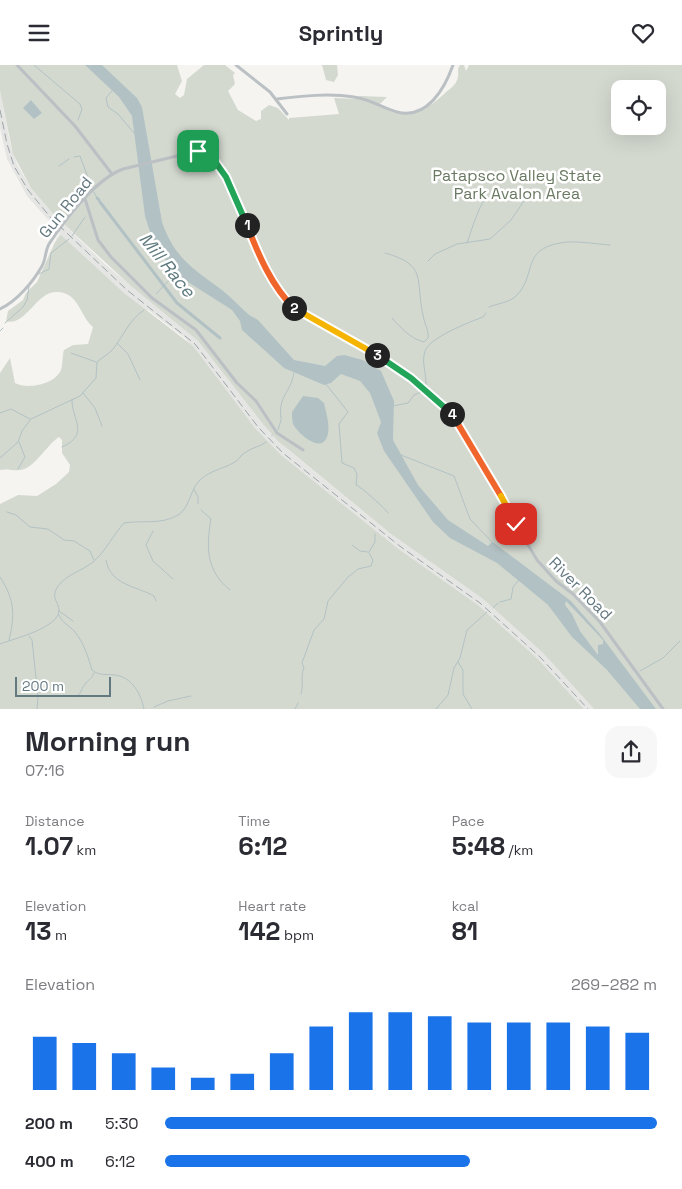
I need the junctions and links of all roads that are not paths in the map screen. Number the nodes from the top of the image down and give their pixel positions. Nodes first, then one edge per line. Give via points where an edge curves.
1 (17, 65) edge
2 (236, 65) edge
3 (453, 65) edge
4 (277, 99) junction
5 (287, 114) dead end
6 (206, 149) joint
7 (112, 174) junction
8 (85, 199) junction
9 (0, 309) edge
10 (303, 450) dead end
11 (663, 709) edge

1 - 7 street via 75,125
2 - 4 street
3 - 4 street via 441,92 428,105 414,112 396,112 378,103 346,96
4 - 5 street
6 - 7 street, Gun Road
6 - 11 street, River Road via 226,177 259,253 282,295 297,311 397,368 452,414 536,560 600,622
7 - 8 street, Gun Road via 93,188
8 - 9 street, Gun Road via 50,243 34,277 16,299
8 - 10 street via 98,240 111,257 152,298 196,329 237,383 256,401 277,433

